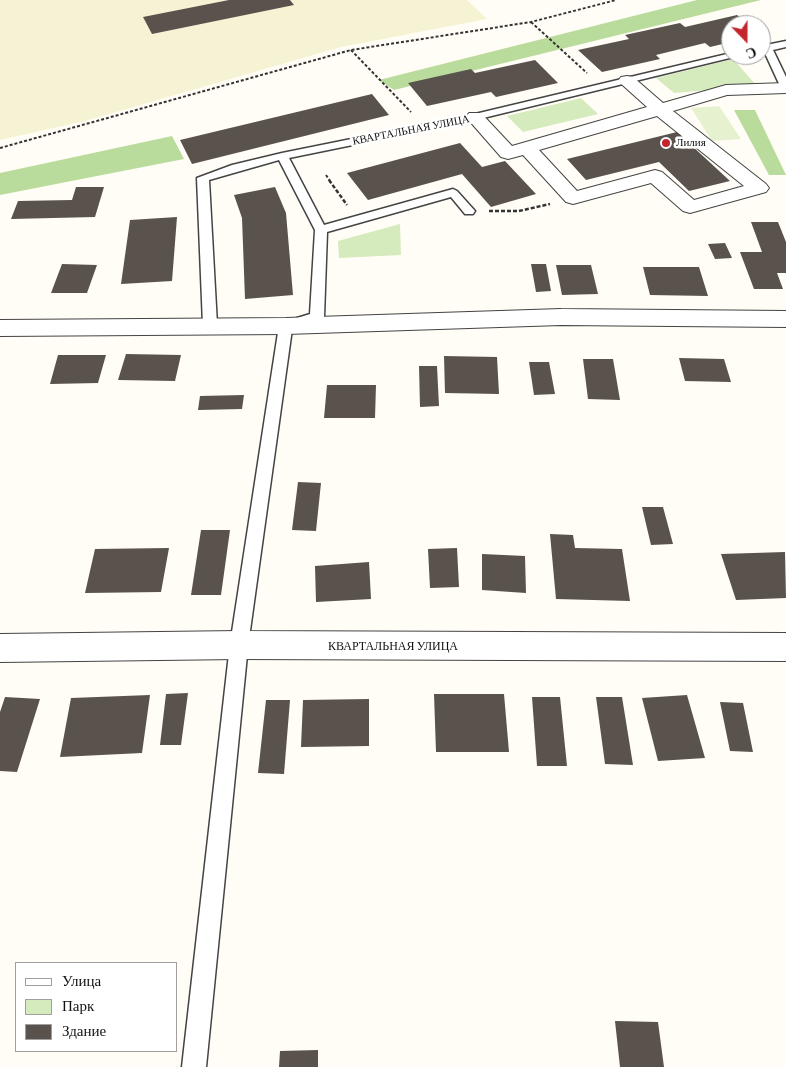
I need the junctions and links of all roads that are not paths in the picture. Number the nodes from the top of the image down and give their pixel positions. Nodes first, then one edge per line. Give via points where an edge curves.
1 (786, 44) edge
2 (771, 47) edge
3 (721, 59) edge
4 (771, 61) edge
5 (627, 81) junction
6 (786, 88) edge
7 (660, 109) junction
8 (474, 117) junction
9 (528, 148) junction
10 (282, 156) junction
11 (469, 212) road end
12 (322, 230) junction
13 (786, 320) edge
14 (210, 325) junction
15 (286, 326) junction
16 (0, 328) edge
17 (238, 645) junction
18 (786, 647) edge
19 (0, 648) edge
20 (194, 1067) edge

1 - 2 lane
3 - 5 lane, КВАРТАЛЬНАЯ УЛИЦА
4 - 6 lane
5 - 7 street
5 - 8 lane, КВАРТАЛЬНАЯ УЛИЦА
6 - 7 street via 726,90
7 - 9 street
7 - 9 street via 759,188 690,207 655,176 573,198
8 - 9 street via 508,153
8 - 10 lane, КВАРТАЛЬНАЯ УЛИЦА
10 - 12 lane
10 - 14 lane via 203,178
11 - 12 lane via 453,194
12 - 15 lane via 317,317
13 - 15 street via 561,317
14 - 15 street
14 - 16 street
15 - 17 lane
17 - 18 street, КВАРТАЛЬНАЯ УЛИЦА
17 - 19 street, КВАРТАЛЬНАЯ УЛИЦА
17 - 20 lane

